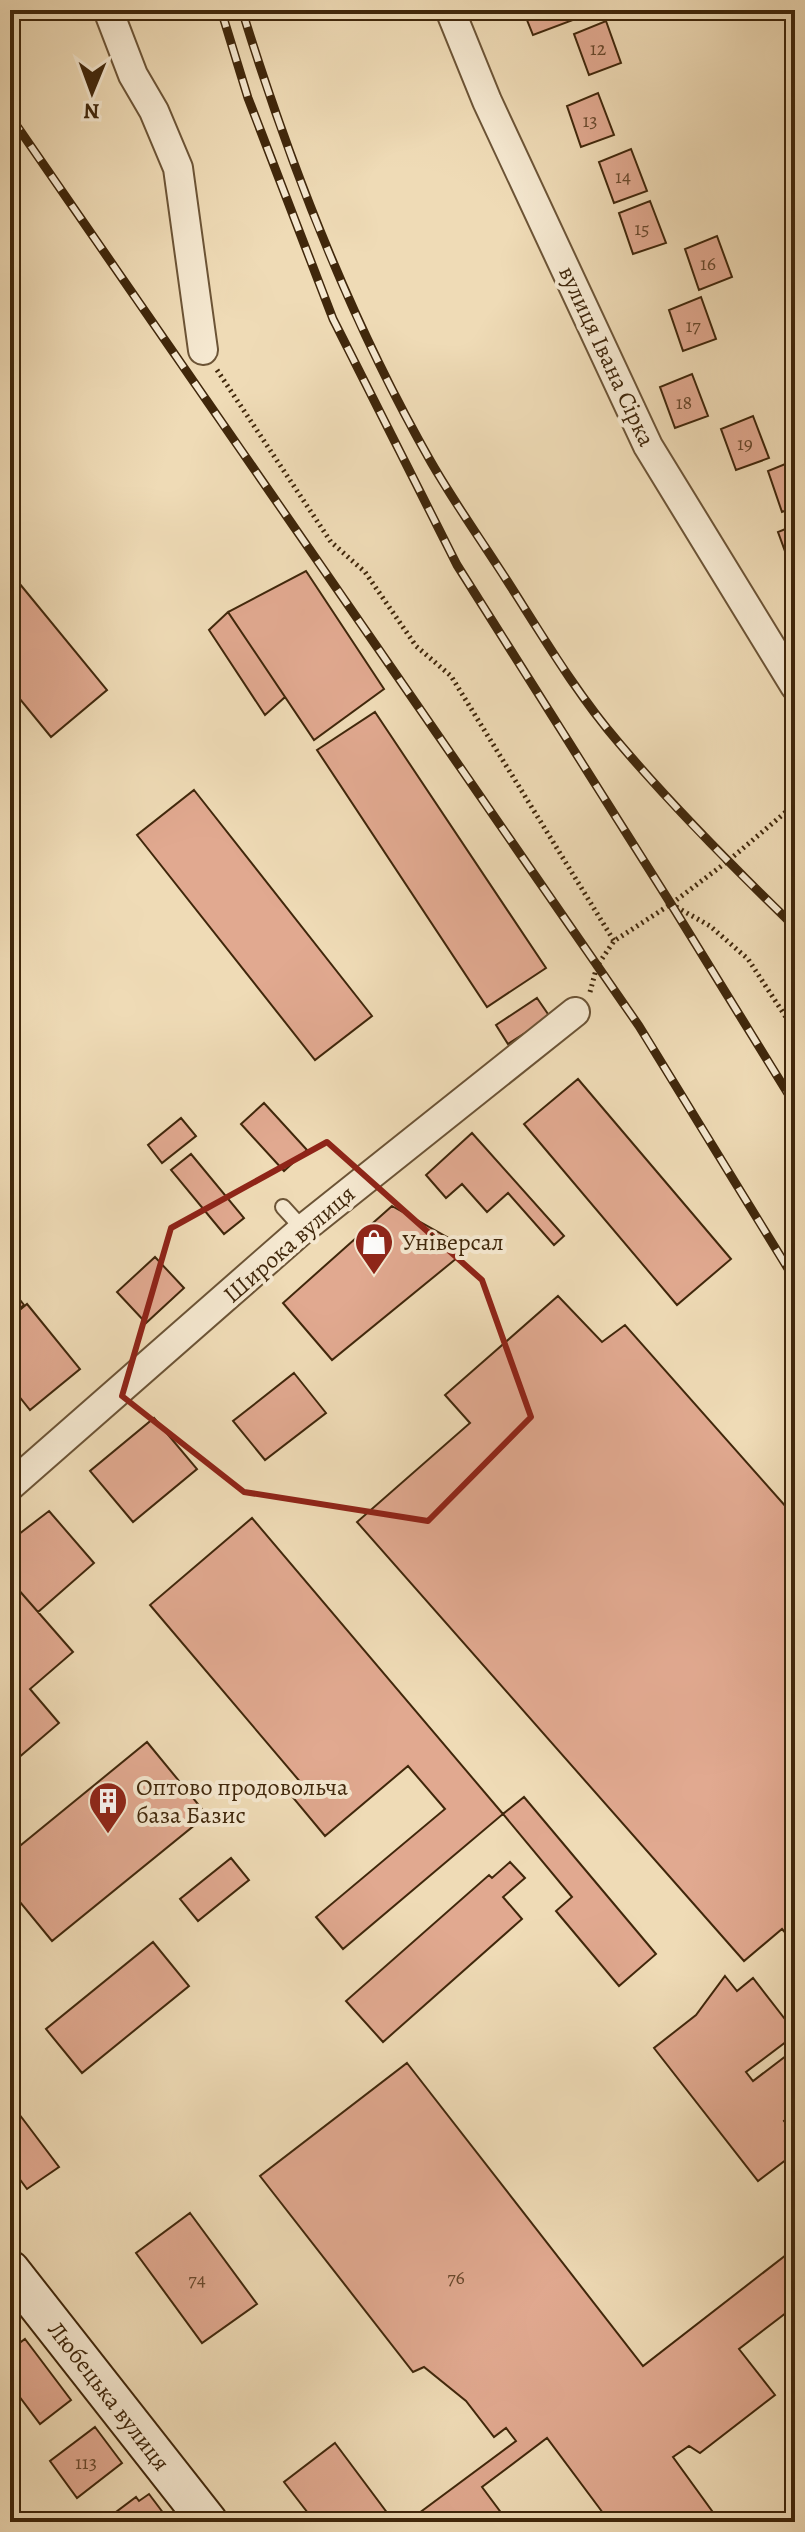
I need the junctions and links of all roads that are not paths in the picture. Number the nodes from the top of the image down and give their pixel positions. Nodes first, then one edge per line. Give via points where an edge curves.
1 (108, 10) edge
2 (450, 10) edge
3 (203, 350) road end
4 (795, 686) edge
5 (575, 1012) road end
6 (283, 1207) dead end
7 (303, 1229) junction
8 (10, 1486) edge
9 (10, 2270) edge
10 (208, 2522) edge

1 - 3 street via 178,168
2 - 4 street, вулиця Івана Сірка via 648,446
5 - 7 street, Широка вулиця
6 - 7 lane
7 - 8 street, Широка вулиця
9 - 10 main road, Любецька вулиця

